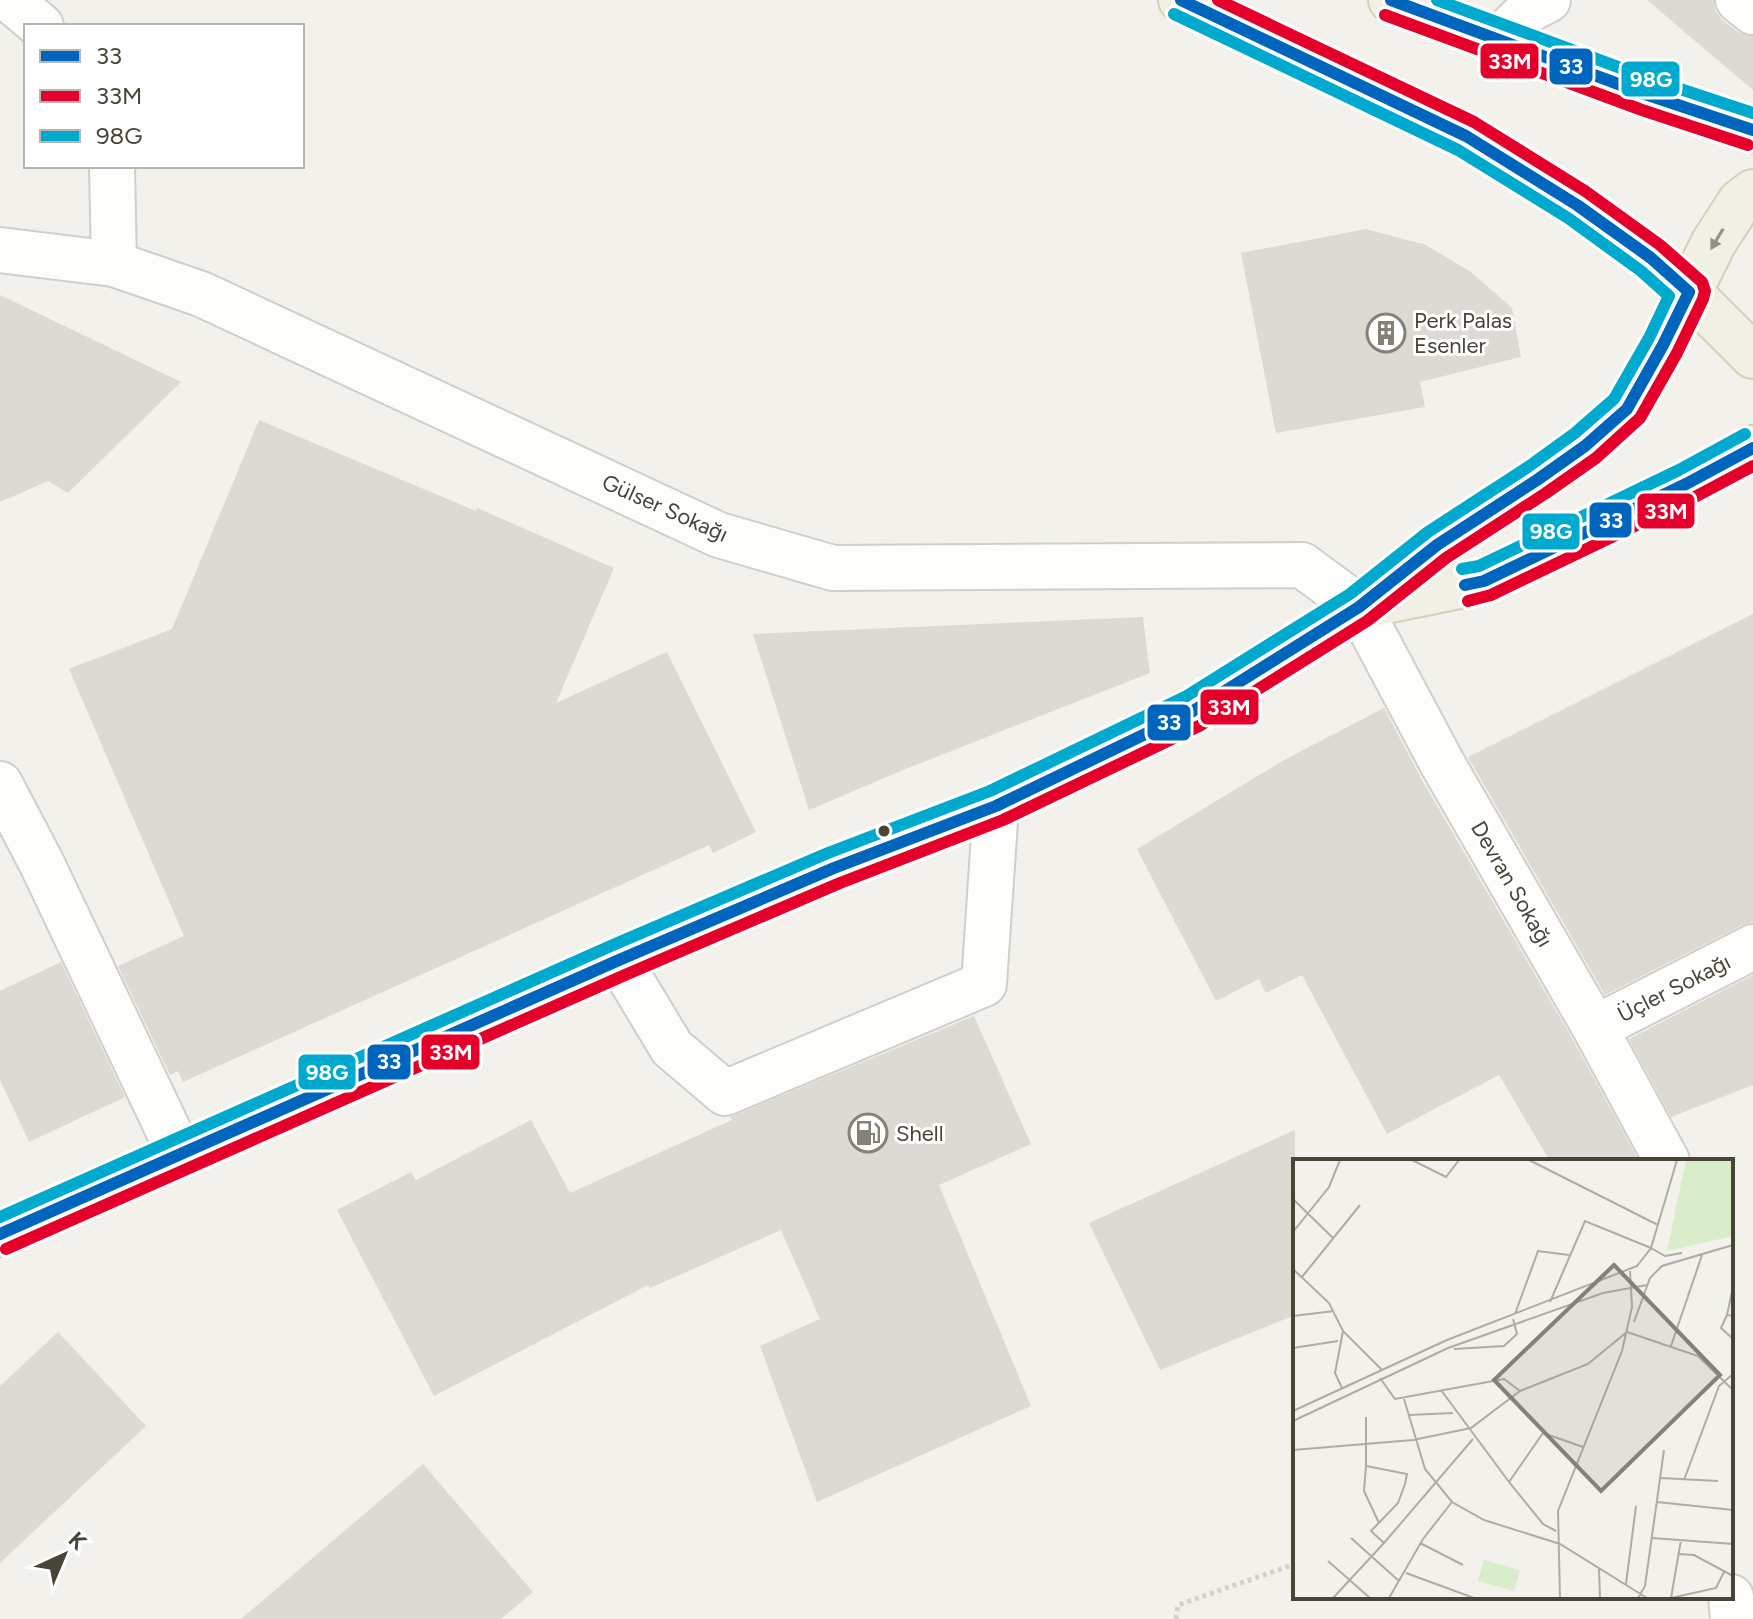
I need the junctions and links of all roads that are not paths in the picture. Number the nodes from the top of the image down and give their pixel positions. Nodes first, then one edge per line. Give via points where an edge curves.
1 (10, 0) edge
2 (1181, 0) edge
3 (1391, 0) edge
4 (1548, 0) edge
5 (1738, 0) edge
6 (1753, 12) edge
7 (39, 24) edge
8 (1498, 40) junction
9 (1753, 130) edge
10 (112, 168) edge
11 (1753, 192) edge
12 (0, 250) edge
13 (114, 264) junction
14 (1689, 292) junction
15 (1753, 356) edge
16 (1753, 448) edge
17 (1359, 607) junction
18 (0, 784) edge
19 (996, 806) junction
20 (1753, 947) edge
21 (619, 960) junction
22 (1595, 1028) junction
23 (180, 1155) junction
24 (1666, 1159) edge
25 (0, 1234) edge
26 (1731, 1599) edge
27 (1733, 1619) edge

1 - 7 street
2 - 14 main road via 1466,136 1577,205
3 - 8 main road
4 - 8 street via 1530,9
5 - 6 street
8 - 9 main road
10 - 13 street
11 -> 14 main road via 1740,202 1714,242
12 - 13 street, Gülser Sokağı
13 - 17 street, Gülser Sokağı via 201,294 719,535 833,568 1302,565
14 - 15 main road
14 - 17 main road via 1627,409 1585,446 1437,545
16 - 17 main road via 1484,581
17 - 19 main road via 1193,711
17 - 22 street, Devran Sokağı
18 - 23 street
19 - 21 main road
19 - 21 street via 984,984 725,1093 672,1048
20 - 22 street, Üçler Sokağı
21 - 23 main road
22 - 24 street, Devran Sokağı
23 - 25 main road
26 - 27 street

